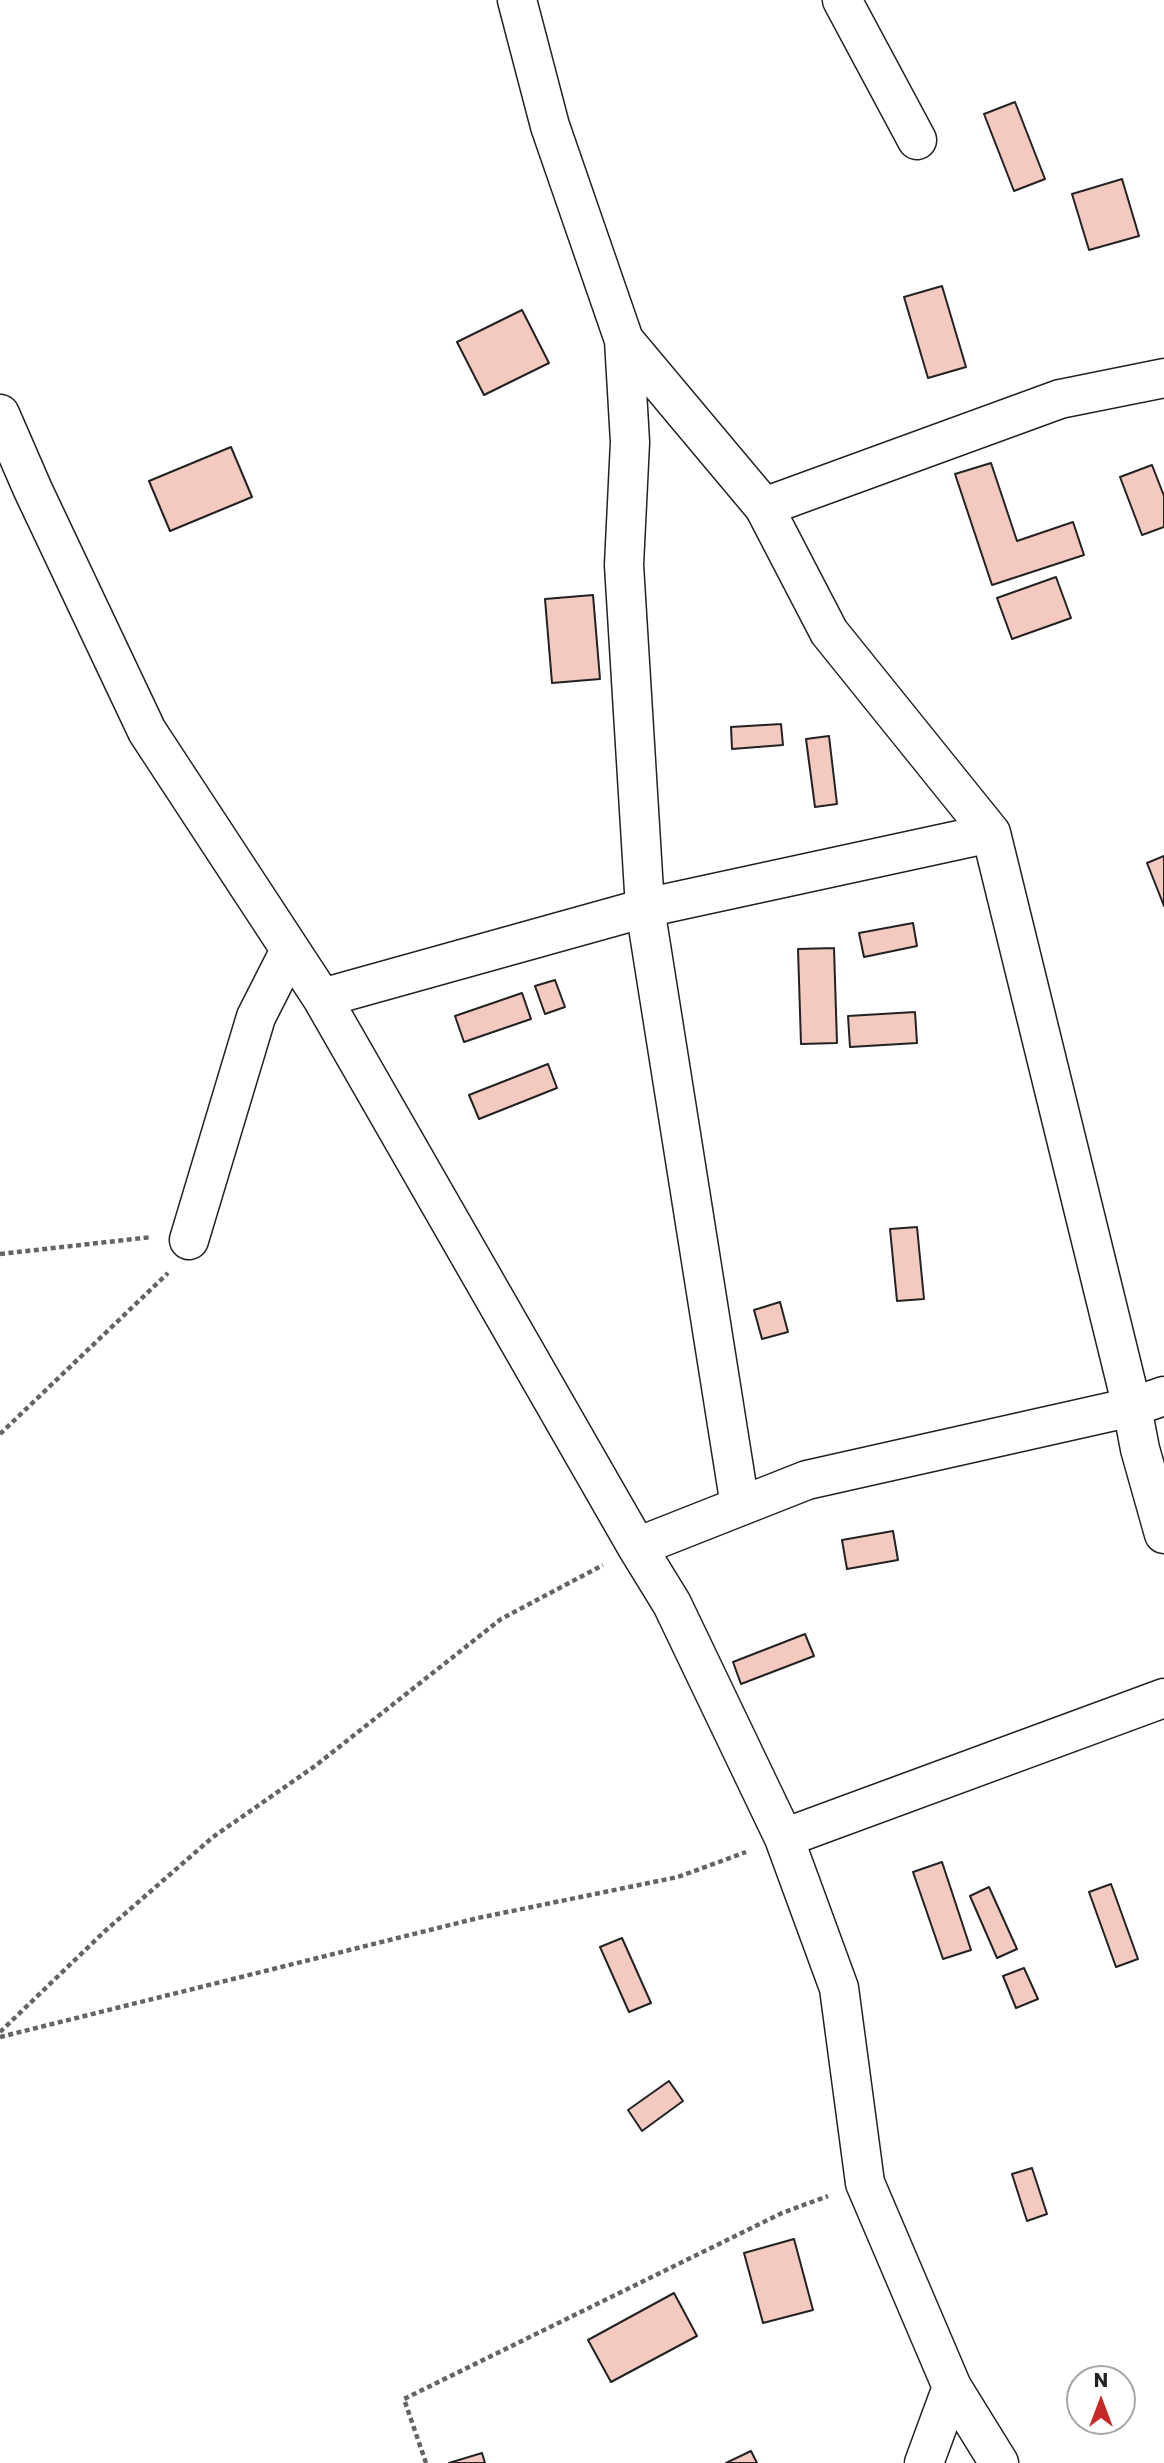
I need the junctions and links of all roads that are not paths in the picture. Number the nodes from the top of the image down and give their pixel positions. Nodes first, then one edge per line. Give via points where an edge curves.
1 (517, 0) edge
2 (842, 0) edge
3 (917, 140) dead end
4 (624, 340) junction
5 (1164, 378) edge
6 (0, 414) edge
7 (764, 507) junction
8 (991, 833) junction
9 (645, 908) junction
10 (290, 950) junction
11 (322, 998) junction
12 (189, 1240) road end
13 (1148, 1402) edge
14 (740, 1506) junction
15 (1164, 1534) edge
16 (637, 1547) junction
17 (1164, 1698) edge
18 (784, 1838) junction
19 (952, 2387) junction
20 (924, 2463) edge
21 (999, 2463) edge

1 - 4 street via 550,126
2 - 3 street
4 - 7 street
4 - 9 street via 630,442 624,565
5 - 7 street via 1060,399
6 - 10 street via 146,731
7 - 8 street via 829,632
8 - 9 street
8 - 13 street
9 - 11 street
9 - 14 street
10 - 11 street
10 - 12 street via 256,1017
11 - 16 street
13 - 14 street via 807,1480
13 - 15 street via 1140,1449
14 - 16 street
16 - 18 street via 672,1604
17 - 18 street
18 - 19 street via 839,1988 865,2183
19 - 20 street
19 - 21 street

